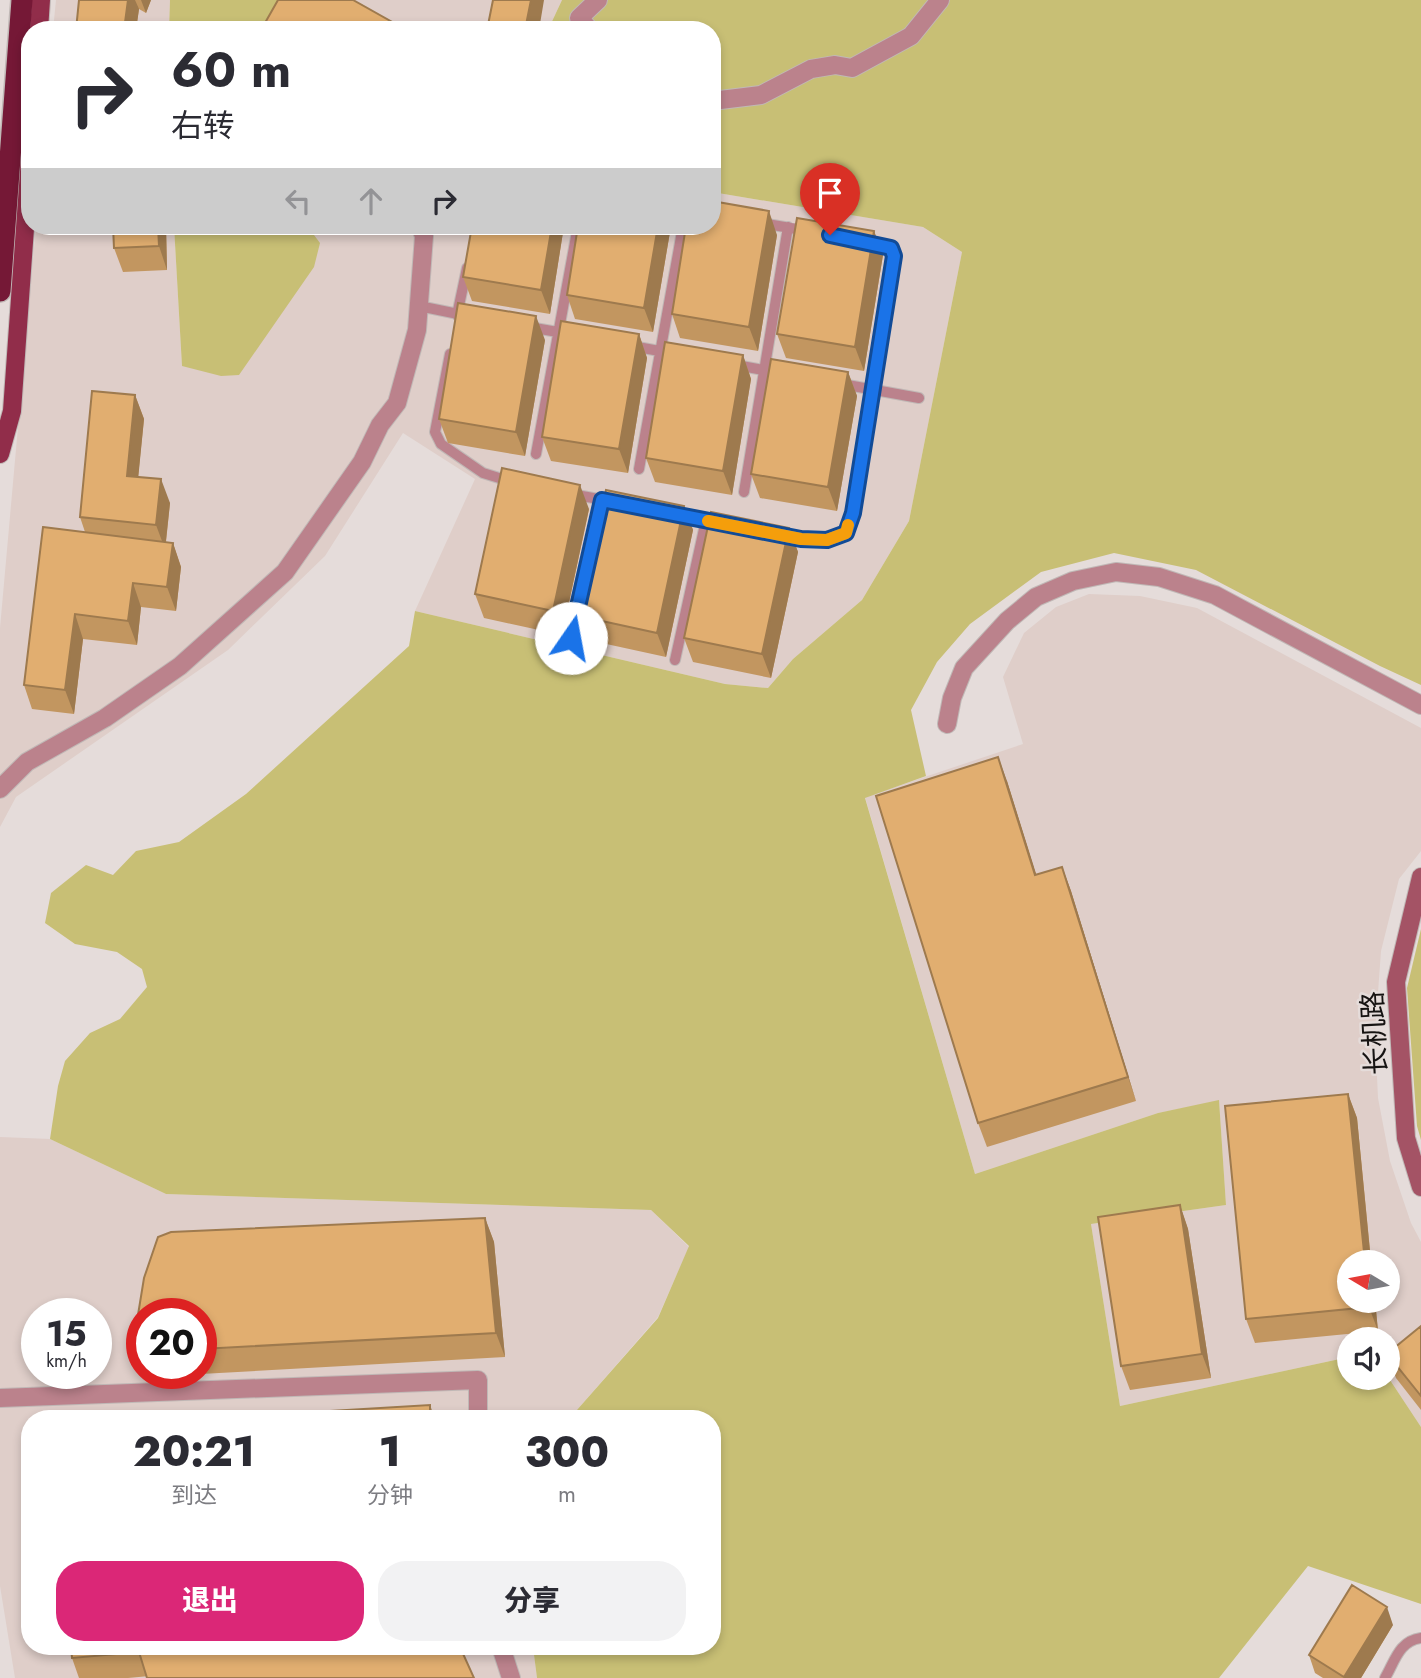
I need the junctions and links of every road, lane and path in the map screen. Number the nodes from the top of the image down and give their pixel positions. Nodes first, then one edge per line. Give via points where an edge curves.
1 (22, 0) edge
2 (41, 0) edge
3 (598, 0) edge
4 (940, 0) edge
5 (40, 21) edge
6 (582, 21) edge
7 (721, 101) edge
8 (750, 220) edge
9 (788, 228) junction
10 (824, 234) edge
11 (25, 235) edge
12 (424, 235) edge
13 (576, 235) edge
14 (681, 235) edge
15 (860, 241) edge
16 (470, 251) edge
17 (0, 291) edge
18 (418, 306) junction
19 (458, 314) junction
20 (470, 316) edge
21 (521, 325) edge
22 (455, 327) edge
23 (559, 332) junction
24 (584, 337) edge
25 (453, 340) edge
26 (623, 344) edge
27 (661, 351) junction
28 (687, 356) edge
29 (725, 363) edge
30 (764, 370) junction
31 (791, 375) edge
32 (832, 383) edge
33 (873, 390) junction
34 (919, 398) dead end
35 (0, 453) edge
36 (536, 454) dead end
37 (639, 469) dead end
38 (526, 485) edge
39 (564, 492) edge
40 (744, 492) dead end
41 (602, 500) junction
42 (628, 505) edge
43 (667, 513) edge
44 (706, 520) junction
45 (733, 526) edge
46 (774, 534) edge
47 (571, 638) dead end
48 (675, 660) dead end
49 (1421, 705) edge
50 (947, 724) dead end
51 (0, 789) edge
52 (1421, 877) edge
53 (1421, 1187) edge
54 (0, 1398) edge
55 (478, 1410) edge
56 (1421, 1638) edge
57 (504, 1655) edge
58 (1388, 1677) edge
59 (511, 1678) edge

1 - 17 highway
2 - 5 main road
3 - 6 street via 579,18
4 - 7 street via 911,36 852,68 811,69 761,95
8 - 9 lane
9 - 10 lane
9 - 30 lane
11 - 35 main road via 12,411
12 - 18 street
13 - 23 lane
14 - 27 lane
15 - 33 lane via 891,248 894,256
16 - 19 lane
18 - 19 lane
18 - 51 street via 417,330 397,403 285,572 180,666 105,718 27,762
19 - 20 lane
19 - 22 lane
21 - 23 lane
23 - 24 lane
23 - 36 lane
25 - 38 lane via 435,432 441,444 483,473
26 - 27 lane
27 - 28 lane
27 - 37 lane
29 - 30 lane
30 - 31 lane
30 - 40 lane
32 - 33 lane
33 - 34 lane
33 - 46 lane via 846,533 827,540
39 - 41 lane
41 - 42 lane
41 - 47 lane
43 - 44 lane
44 - 45 lane
44 - 48 lane
49 - 50 street via 1215,596 1159,577 1116,572 1073,581 1035,597 1007,621 964,668
52 - 53 street, 长机路 via 1396,982 1406,1138
54 - 55 street via 478,1380
56 - 58 lane via 1400,1649
57 - 59 street

